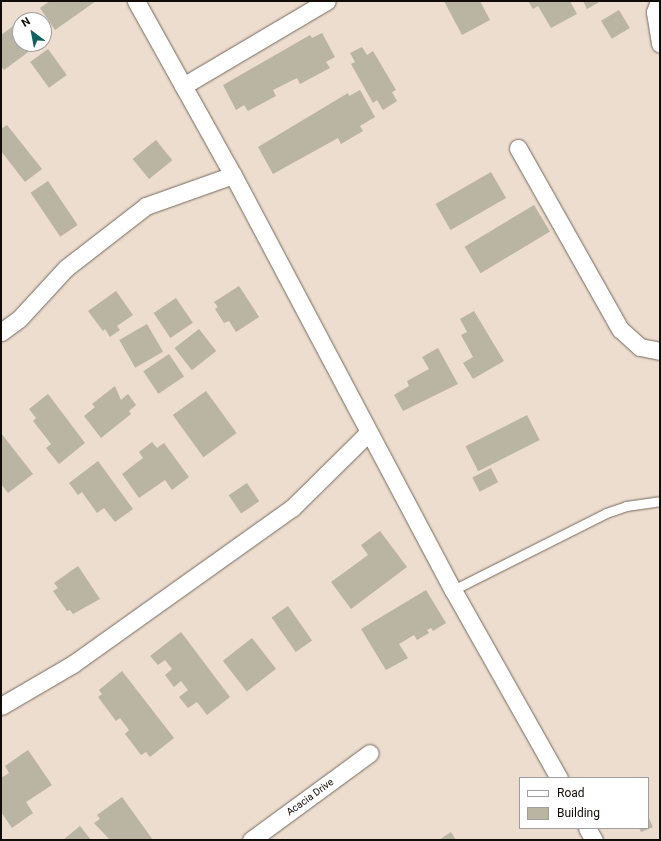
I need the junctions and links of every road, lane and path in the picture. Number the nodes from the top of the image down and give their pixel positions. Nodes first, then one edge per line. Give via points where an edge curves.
1 (136, 1) edge
2 (327, 1) edge
3 (659, 1) edge
4 (660, 44) edge
5 (183, 86) junction
6 (518, 148) dead end
7 (233, 175) junction
8 (1, 332) edge
9 (660, 351) edge
10 (368, 433) junction
11 (660, 501) edge
12 (453, 590) junction
13 (1, 706) edge
14 (370, 753) dead end
15 (558, 777) edge
16 (588, 829) edge
17 (251, 840) edge
18 (594, 840) edge

1 - 5 street
2 - 5 street
3 - 4 street via 655,12
5 - 7 street
6 - 9 street via 620,328 640,347
7 - 8 street via 146,206 66,268 19,319
7 - 10 street
10 - 12 street
10 - 13 street via 292,508 72,664
11 - 12 lane via 626,506 606,513
12 - 15 street
14 - 17 street, Acacia Drive
16 - 18 street

